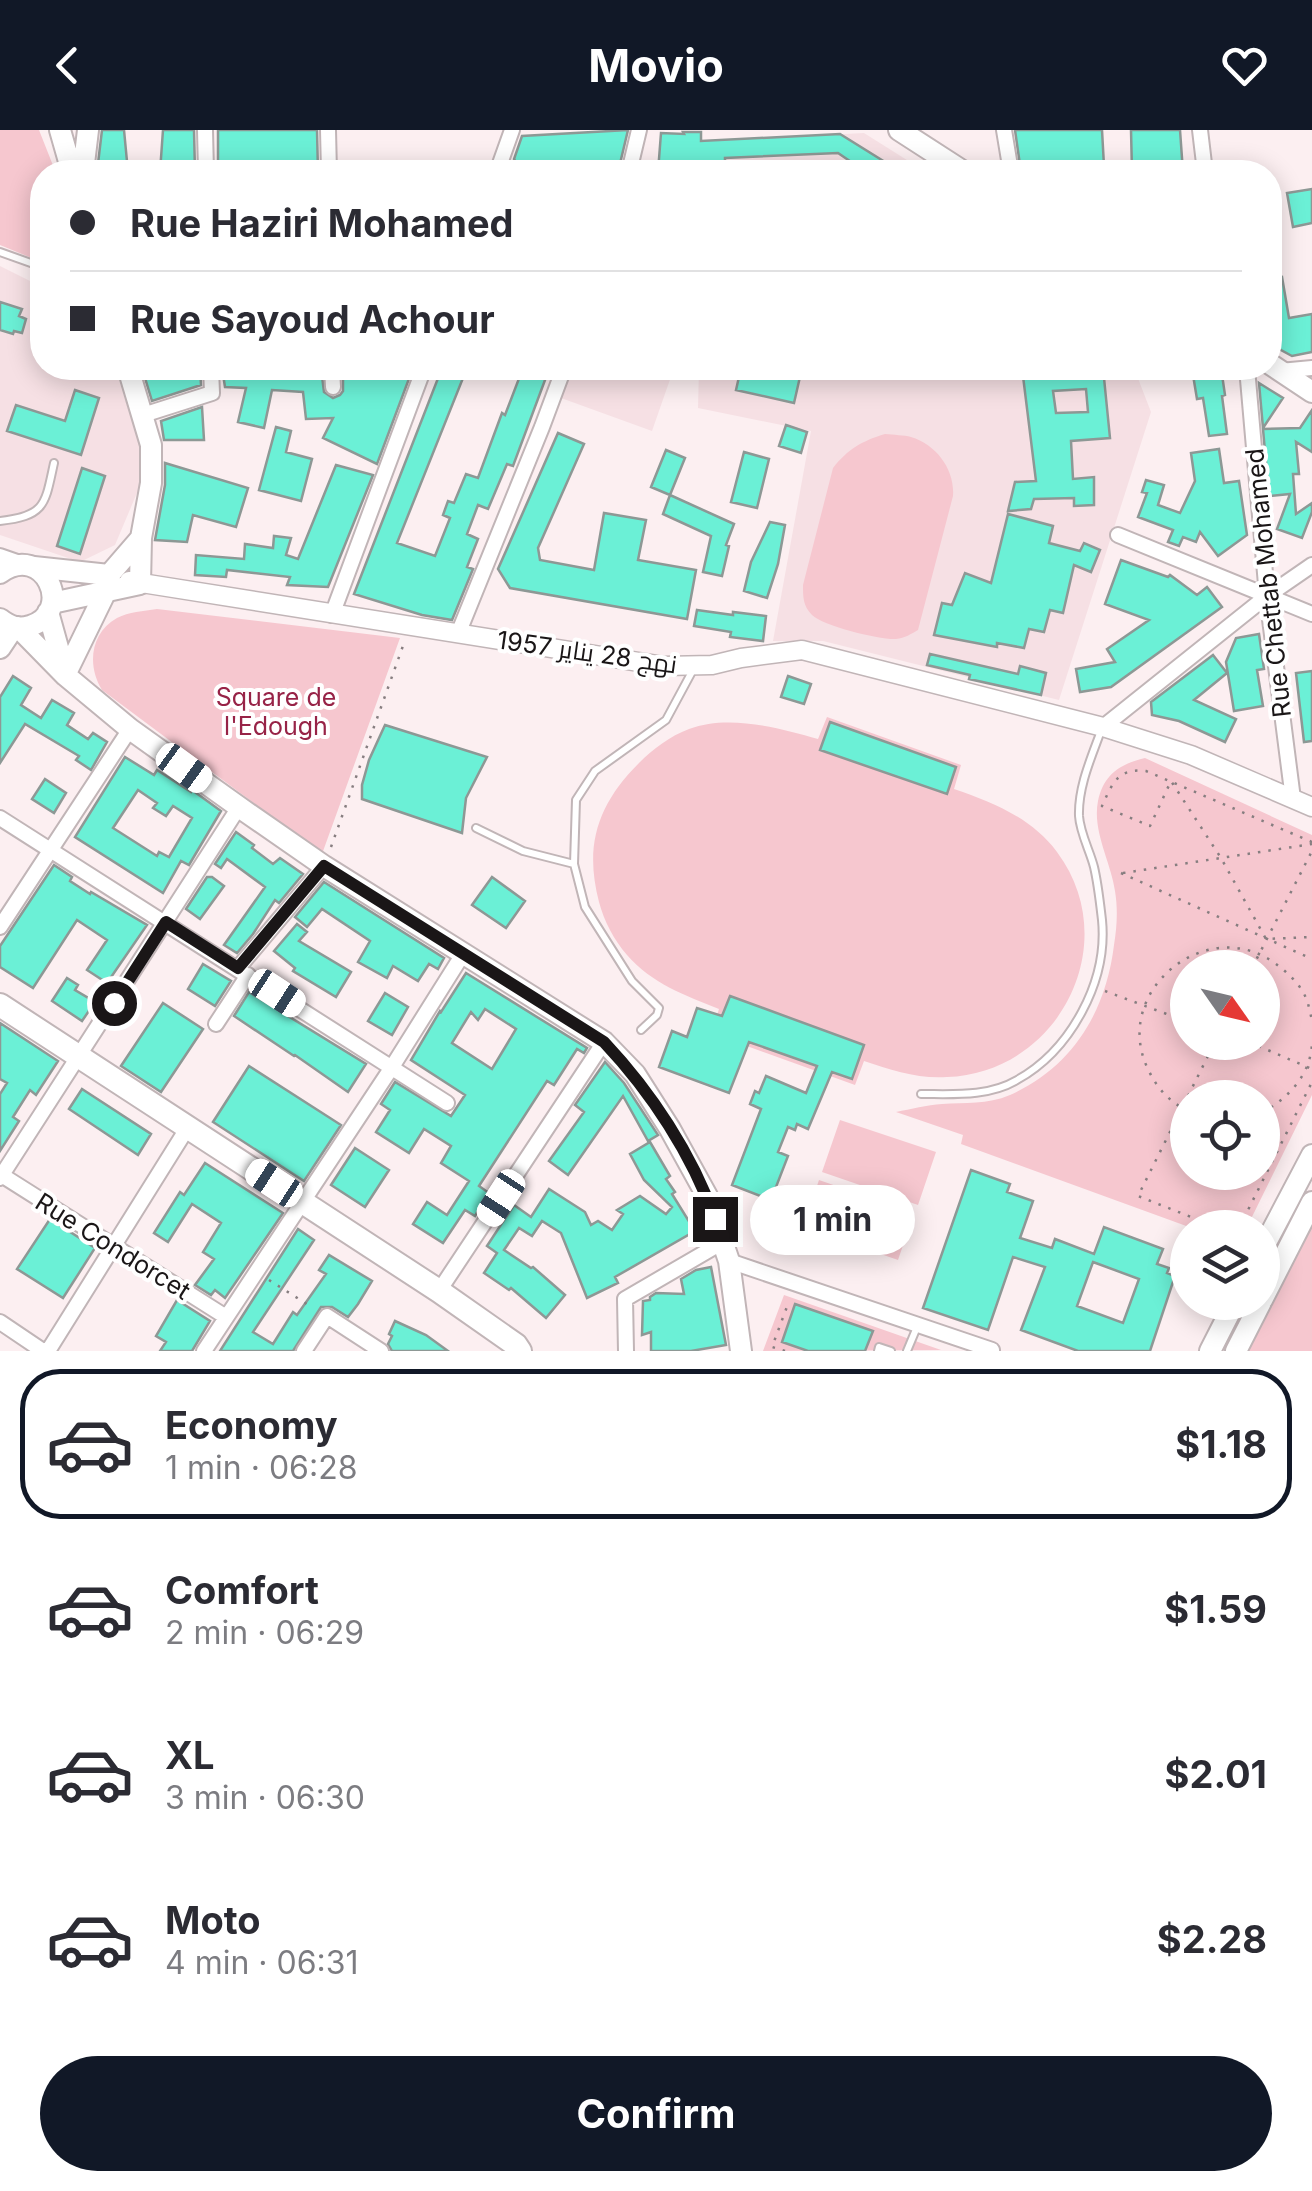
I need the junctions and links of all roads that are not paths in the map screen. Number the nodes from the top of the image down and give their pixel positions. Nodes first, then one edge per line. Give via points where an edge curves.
1 (60, 130) edge
2 (88, 130) edge
3 (205, 130) edge
4 (328, 130) edge
5 (512, 130) edge
6 (639, 130) edge
7 (899, 130) edge
8 (1004, 130) edge
9 (1200, 130) edge
10 (69, 160) edge
11 (84, 160) edge
12 (206, 160) edge
13 (328, 160) edge
14 (501, 160) edge
15 (632, 160) edge
16 (945, 160) edge
17 (1009, 160) edge
18 (1204, 160) edge
19 (0, 252) edge
20 (30, 263) edge
21 (1282, 367) edge
22 (1312, 368) edge
23 (1282, 372) edge
24 (132, 380) edge
25 (211, 380) edge
26 (333, 380) edge
27 (420, 380) edge
28 (560, 380) edge
29 (1247, 380) edge
30 (333, 386) dead end
31 (1312, 392) edge
32 (143, 415) junction
33 (54, 463) dead end
34 (0, 522) edge
35 (1118, 535) dead end
36 (141, 538) junction
37 (0, 556) edge
38 (1312, 565) edge
39 (29, 566) junction
40 (0, 574) edge
41 (108, 583) junction
42 (140, 584) junction
43 (1267, 596) junction
44 (50, 608) junction
45 (332, 614) junction
46 (1312, 614) edge
47 (11, 625) edge
48 (458, 634) junction
49 (0, 648) edge
50 (695, 667) junction
51 (66, 675) junction
52 (1103, 727) junction
53 (130, 728) junction
54 (1293, 799) junction
55 (238, 807) junction
56 (1312, 807) edge
57 (0, 818) edge
58 (476, 828) dead end
59 (52, 850) junction
60 (574, 864) junction
61 (324, 866) junction
62 (166, 922) junction
63 (0, 927) edge
64 (463, 954) junction
65 (243, 972) junction
66 (0, 1005) edge
67 (216, 1024) dead end
68 (640, 1030) dead end
69 (604, 1042) junction
70 (80, 1057) junction
71 (392, 1067) junction
72 (920, 1094) dead end
73 (448, 1104) dead end
74 (188, 1127) junction
75 (1312, 1155) edge
76 (1, 1176) edge
77 (302, 1202) junction
78 (1312, 1202) edge
79 (1280, 1216) edge
80 (112, 1246) junction
81 (726, 1251) junction
82 (1280, 1265) edge
83 (439, 1292) junction
84 (226, 1316) junction
85 (1226, 1320) edge
86 (1252, 1320) edge
87 (0, 1322) edge
88 (917, 1326) junction
89 (992, 1350) edge
90 (46, 1351) edge
91 (204, 1351) edge
92 (304, 1351) edge
93 (381, 1351) edge
94 (520, 1351) edge
95 (626, 1351) edge
96 (741, 1351) edge
97 (878, 1351) edge
98 (890, 1351) edge
99 (908, 1351) edge
100 (1210, 1351) edge
101 (1236, 1351) edge

1 - 10 main road
2 - 11 main road
3 - 12 street
4 - 13 street
5 - 14 street
6 - 15 street
7 - 16 main road
8 - 17 street
9 - 18 street
19 - 20 lane
21 - 22 street
23 - 31 main road
24 - 32 main road
25 - 32 street via 212,394
26 - 30 street
27 - 45 street
28 - 48 street
29 - 43 street, Rue Chettab Mohamed
32 - 36 main road via 151,483
33 - 34 lane via 38,510
35 - 43 street
36 - 41 main road
36 - 42 main road
37 - 39 street
38 - 43 street
39 - 40 main road
39 - 41 main road
39 - 44 main road via 50,582
41 - 42 main road
41 - 44 main road
41 - 51 main road
42 - 45 street, نهج 28 يناير 1957
43 - 46 street
43 - 52 street
43 - 54 street, Rue Chettab Mohamed
44 - 47 main road via 33,626
44 - 51 main road
45 - 48 street, نهج 28 يناير 1957
47 - 49 main road
47 - 51 main road
48 - 50 street, نهج 28 يناير 1957
50 - 52 street, نهج 28 يناير 1957 via 802,650
50 - 60 lane via 666,720 595,771 576,800
51 - 53 main road
52 - 54 street, نهج 28 يناير 1957 via 1191,754
52 - 72 lane via 1085,773 1079,817 1103,925 1097,977 1076,1023 1054,1052 1016,1081 976,1094
53 - 55 main road
53 - 59 street
54 - 56 street, نهج 28 يناير 1957
55 - 61 main road
55 - 62 street
57 - 59 street
58 - 60 lane via 523,851
59 - 62 street
59 - 63 street
60 - 68 lane via 584,907 632,981 659,1008
61 - 64 main road
61 - 65 street
62 - 65 street
62 - 70 street
64 - 69 main road
64 - 71 street
65 - 67 street
65 - 71 street
66 - 70 main road
69 - 81 main road via 635,1074 670,1129 707,1196
69 - 83 street
70 - 74 main road
70 - 76 street
71 - 73 street
71 - 77 street
74 - 77 main road
74 - 80 street
75 - 79 main road
76 - 80 street, Rue Condorcet
77 - 83 main road
77 - 84 street
78 - 82 main road
80 - 84 street, Rue Condorcet
80 - 90 street
81 - 88 street
81 - 95 street via 625,1299
81 - 96 main road
83 - 94 main road
84 - 91 street
85 - 100 main road
86 - 101 main road
87 - 90 street
88 - 89 street
88 - 99 lane
92 - 93 street via 327,1316
97 - 98 lane

